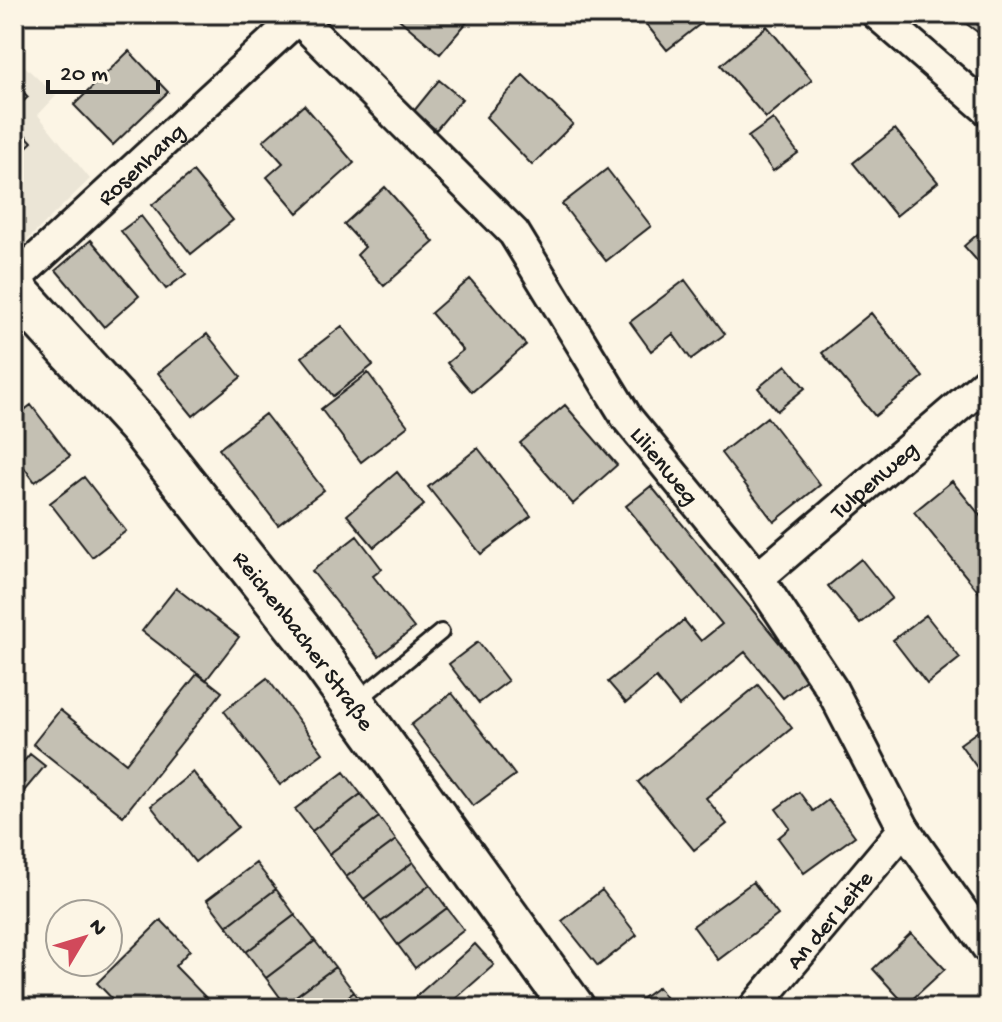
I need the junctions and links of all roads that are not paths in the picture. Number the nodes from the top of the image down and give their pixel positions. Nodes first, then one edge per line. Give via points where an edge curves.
1 (877, 14) edge
2 (300, 16) edge
3 (988, 110) edge
4 (14, 280) edge
5 (14, 289) edge
6 (988, 381) edge
7 (758, 578) junction
8 (441, 632) dead end
9 (354, 703) junction
10 (904, 829) junction
11 (988, 948) edge
12 (573, 1008) edge
13 (754, 1008) edge

1 - 3 street
2 - 4 street, Rosenhang
2 - 7 street, Lilienweg via 514,233 627,418
5 - 9 main road, Reichenbacher Straße via 140,427
6 - 7 street, Tulpenweg
7 - 10 street, Lilienweg via 831,688
8 - 9 lane
9 - 12 main road, Reichenbacher Straße
10 - 11 street, Lilienweg
10 - 13 street, An der Leite

